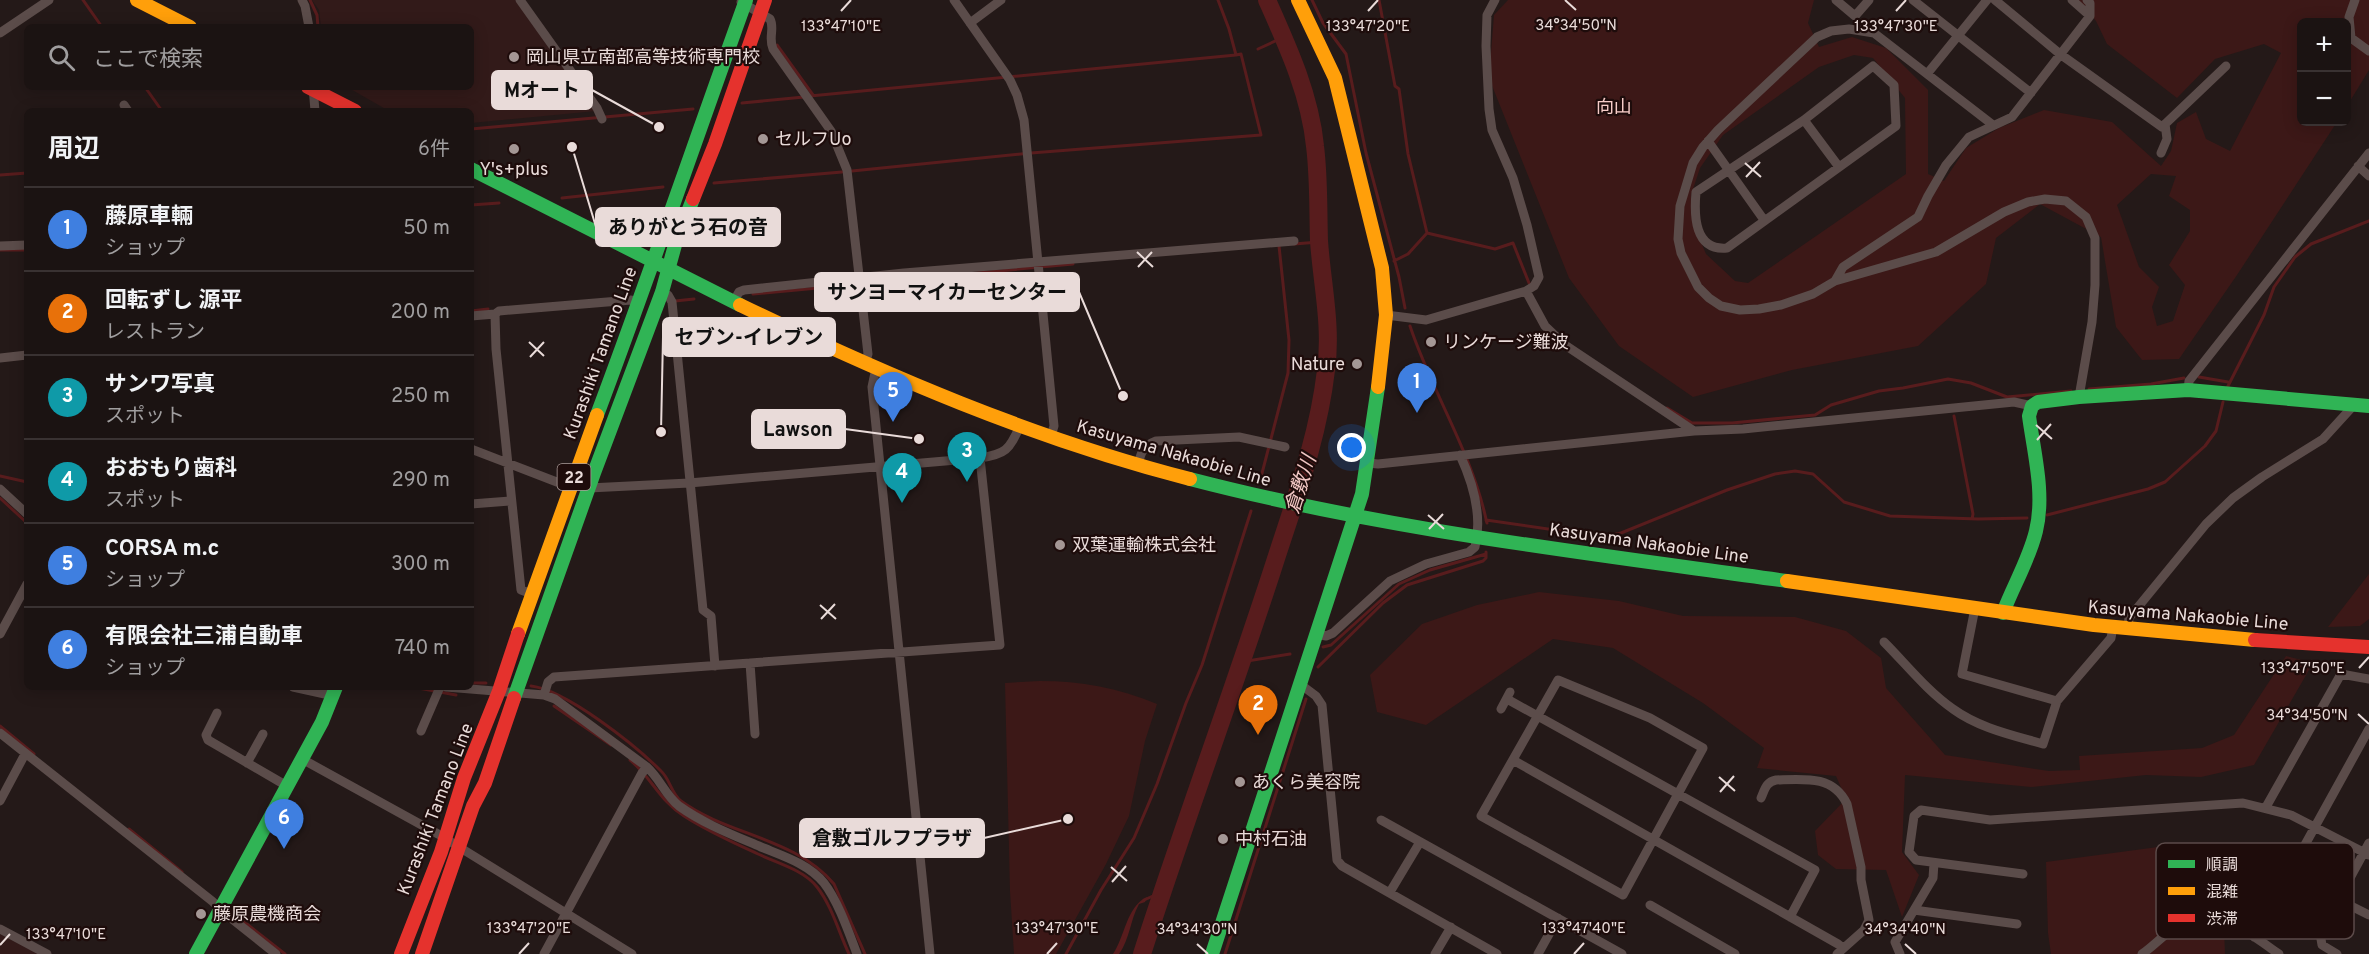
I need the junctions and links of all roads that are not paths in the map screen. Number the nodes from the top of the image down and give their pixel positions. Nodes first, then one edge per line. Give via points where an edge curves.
1 (49, 0) edge
2 (137, 0) edge
3 (302, 0) edge
4 (520, 0) edge
5 (954, 0) edge
6 (1000, 0) edge
7 (1298, 0) edge
8 (1495, 0) edge
9 (1836, 0) edge
10 (1869, 0) edge
11 (1913, 0) edge
12 (1987, 0) edge
13 (1995, 0) edge
14 (2072, 0) edge
15 (2087, 0) edge
16 (2355, 0) edge
17 (743, 2) edge
18 (763, 6) edge
19 (1855, 16) junction
20 (2090, 16) junction
21 (970, 23) junction
22 (184, 24) edge
23 (308, 24) edge
24 (0, 33) edge
25 (1874, 33) junction
26 (1958, 35) junction
27 (2369, 51) edge
28 (2060, 54) junction
29 (2226, 66) dead end
30 (1927, 74) junction
31 (312, 90) edge
32 (316, 90) edge
33 (2031, 93) junction
34 (315, 108) edge
35 (350, 108) edge
36 (602, 117) dead end
37 (1804, 120) junction
38 (2165, 123) junction
39 (1993, 125) junction
40 (1708, 141) junction
41 (2161, 153) dead end
42 (2369, 153) edge
43 (1839, 166) junction
44 (2358, 166) junction
45 (474, 171) edge
46 (1729, 171) junction
47 (2369, 176) edge
48 (1764, 220) junction
49 (1294, 241) dead end
50 (24, 245) edge
51 (0, 246) edge
52 (652, 262) junction
53 (1038, 266) junction
54 (668, 270) junction
55 (1835, 281) junction
56 (860, 282) junction
57 (1526, 291) junction
58 (668, 295) dead end
59 (734, 301) junction
60 (639, 303) junction
61 (495, 314) junction
62 (1386, 315) junction
63 (474, 316) edge
64 (24, 355) edge
65 (0, 358) edge
66 (870, 366) junction
67 (2188, 390) junction
68 (2079, 397) junction
69 (2354, 405) junction
70 (2032, 406) junction
71 (2369, 406) edge
72 (1020, 426) junction
73 (1694, 431) junction
74 (1051, 436) junction
75 (1281, 446) dead end
76 (474, 450) edge
77 (1465, 454) junction
78 (980, 458) junction
79 (508, 463) junction
80 (1368, 463) junction
81 (1138, 465) junction
82 (879, 466) junction
83 (689, 483) junction
84 (572, 487) junction
85 (589, 488) junction
86 (0, 489) edge
87 (511, 501) junction
88 (474, 504) edge
89 (24, 511) edge
90 (1354, 516) junction
91 (1478, 537) junction
92 (24, 590) edge
93 (532, 594) junction
94 (1975, 608) junction
95 (2003, 613) junction
96 (2113, 627) junction
97 (2127, 628) junction
98 (0, 634) edge
99 (1316, 634) junction
100 (1884, 642) dead end
101 (2369, 647) edge
102 (900, 652) junction
103 (750, 663) junction
104 (715, 666) junction
105 (2369, 679) edge
106 (1300, 684) junction
107 (318, 690) edge
108 (440, 690) edge
109 (499, 691) junction
110 (545, 691) junction
111 (335, 692) edge
112 (516, 692) junction
113 (2057, 701) junction
114 (1500, 709) dead end
115 (217, 713) dead end
116 (1538, 716) junction
117 (2369, 729) edge
118 (420, 731) dead end
119 (264, 734) dead end
120 (754, 734) dead end
121 (1, 736) edge
122 (25, 754) junction
123 (302, 759) junction
124 (1514, 760) junction
125 (247, 763) junction
126 (645, 770) junction
127 (287, 786) junction
128 (1679, 793) junction
129 (1761, 798) dead end
130 (0, 801) edge
131 (2266, 807) junction
132 (1381, 820) dead end
133 (2316, 828) junction
134 (445, 839) junction
135 (1653, 839) junction
136 (1420, 842) junction
137 (2307, 843) edge
138 (2345, 843) edge
139 (2369, 843) edge
140 (459, 849) junction
141 (2366, 854) edge
142 (1934, 863) junction
143 (2023, 874) dead end
144 (2354, 874) edge
145 (1390, 892) junction
146 (1650, 905) dead end
147 (2354, 908) edge
148 (221, 909) junction
149 (1914, 910) junction
150 (566, 914) junction
151 (2369, 915) edge
152 (1790, 917) junction
153 (1558, 918) junction
154 (2017, 924) dead end
155 (1451, 927) junction
156 (0, 929) edge
157 (2161, 939) edge
158 (2257, 939) edge
159 (2321, 939) edge
160 (1840, 951) edge
161 (47, 954) edge
162 (196, 954) edge
163 (276, 954) edge
164 (401, 954) edge
165 (422, 954) edge
166 (544, 954) edge
167 (632, 954) edge
168 (857, 954) edge
169 (930, 954) edge
170 (1212, 954) edge
171 (1435, 954) edge
172 (1497, 954) edge
173 (1538, 954) edge
174 (1622, 954) edge
175 (1735, 954) edge
176 (1900, 954) edge
177 (2142, 954) edge
178 (2279, 954) edge
179 (2337, 954) edge

1 - 24 street
2 - 22 main road
3 - 23 street
4 - 36 street
5 - 21 street
6 - 21 street
7 - 62 main road via 1335,78 1382,268
8 - 57 street via 1487,15 1489,110 1539,277
9 - 19 street
10 - 19 street
11 - 26 street
12 - 26 street
13 - 28 street
14 - 20 street
15 - 20 street
16 - 27 street via 2349,17 2351,39
17 - 18 street
17 - 52 main road, Kurashiki Tamano Line / 22
18 - 54 main road, Kurashiki Tamano Line / 22
18 - 56 street via 772,23 773,48 831,131 847,170
19 - 25 street
20 - 28 street
21 - 53 street via 1008,78 1021,107
25 - 30 street
25 - 40 street via 1849,29 1817,37
26 - 30 street
26 - 33 street
28 - 33 street
28 - 38 street via 2162,127
29 - 38 street
30 - 39 street
31 - 34 street
32 - 35 main road
33 - 39 street via 2012,117
37 - 43 street
37 - 43 street via 1873,66 1894,85 1896,126
37 - 46 street
38 - 41 street via 2167,139
39 - 55 street via 1970,137 1952,158 1918,217 1843,267
40 - 46 street
40 - 55 street via 1694,164 1677,224 1681,253 1698,287 1721,306 1740,310 1781,305
42 - 44 street
43 - 48 street
44 - 47 street
44 - 67 street via 2189,381
45 - 52 main road, Kasuyama Nakaobie Line
46 - 48 street
46 - 48 street via 1696,192 1694,217 1702,238 1718,249 1727,248
49 - 53 street
50 - 51 street
52 - 54 main road, Kasuyama Nakaobie Line
52 - 60 main road, Kurashiki Tamano Line / 22
53 - 56 street via 904,273
53 - 74 street via 1054,426
54 - 59 main road, Kasuyama Nakaobie Line
54 - 85 main road, Kurashiki Tamano Line / 22
55 - 68 street via 1936,252 2028,202 2066,201 2086,217 2095,238 2092,322
56 - 59 street via 744,290
56 - 66 street
57 - 62 street via 1426,320
57 - 73 street via 1545,326 1565,345
58 - 83 street via 672,302
59 - 66 main road, Kasuyama Nakaobie Line
60 - 61 street via 631,300
60 - 84 main road, Kurashiki Tamano Line / 22
61 - 63 street
61 - 79 street
62 - 80 main road
64 - 65 street
66 - 72 main road, Kasuyama Nakaobie Line
66 - 82 street
67 - 68 main road
67 - 69 main road
68 - 70 main road via 2044,400
69 - 71 main road
69 - 97 street via 2323,439 2233,498 2206,524 2128,618
70 - 73 street via 2014,402
70 - 95 main road via 2029,416 2038,497 2037,529
72 - 74 main road, Kasuyama Nakaobie Line
72 - 78 street via 1006,451
73 - 77 street
74 - 81 main road, Kasuyama Nakaobie Line
75 - 81 street via 1231,437 1156,441 1146,445
76 - 79 street
77 - 80 street
77 - 91 street via 1479,520
78 - 82 street
78 - 102 street via 1000,645
79 - 84 street
79 - 87 street
80 - 90 main road
81 - 90 main road, Kasuyama Nakaobie Line
82 - 83 street
82 - 102 street
83 - 85 street
83 - 104 street via 703,610 711,616
84 - 85 street
84 - 93 main road, Kurashiki Tamano Line / 22
85 - 112 main road, Kurashiki Tamano Line / 22
86 - 89 street
87 - 88 street
87 - 93 street via 521,590
90 - 91 main road, Kasuyama Nakaobie Line
90 - 99 main road
91 - 94 main road, Kasuyama Nakaobie Line
91 - 99 street via 1469,552 1404,573 1333,633
92 - 98 street
93 - 109 main road, Kurashiki Tamano Line / 22
94 - 95 main road, Kasuyama Nakaobie Line
94 - 113 street via 1962,674
95 - 96 main road, Kasuyama Nakaobie Line
96 - 97 main road, Kasuyama Nakaobie Line
96 - 113 street via 2111,638
97 - 101 main road, Kasuyama Nakaobie Line
99 - 106 main road
100 - 113 street via 1954,710 1989,728 2043,744
102 - 103 street
102 - 169 street
103 - 104 street
103 - 120 street
104 - 110 street via 554,677
105 - 131 street via 2341,674
106 - 145 street via 1322,705 1337,860
106 - 170 main road
107 - 111 street
108 - 109 street
108 - 118 street
109 - 112 street
109 - 134 main road, Kurashiki Tamano Line / 22 via 464,778
110 - 112 street
110 - 126 street
111 - 123 main road
112 - 140 main road, Kurashiki Tamano Line / 22
114 - 116 street via 1508,695
115 - 125 street via 206,735 208,740
116 - 124 street
116 - 128 street
116 - 128 street via 1558,680 1650,718 1703,748
117 - 133 street
119 - 125 street
121 - 122 street
122 - 130 street
122 - 148 street
123 - 127 main road
123 - 134 street
124 - 135 street
124 - 135 street via 1481,816 1623,894
125 - 127 street
126 - 150 street
126 - 168 street via 656,775 669,797 679,805 718,828 790,859 819,878 830,892
127 - 148 main road
128 - 135 street
128 - 152 street via 1815,870
129 - 160 street via 1767,784 1776,780 1816,779 1843,795 1869,920 1864,930
131 - 133 street
131 - 142 street via 2243,803 1990,820 1921,810 1914,816 1909,852 1916,860
132 - 136 street
133 - 137 street
133 - 138 street
134 - 140 street
134 - 164 main road, Kurashiki Tamano Line / 22
135 - 152 street
136 - 145 street
136 - 153 street
139 - 141 street
140 - 150 street
140 - 165 main road, Kurashiki Tamano Line / 22
141 - 144 street
142 - 143 street
142 - 149 street via 1933,878
145 - 155 street
146 - 175 street
147 - 151 street
148 - 162 main road
148 - 163 street
149 - 154 street
149 - 176 street via 1895,942
150 - 166 street
150 - 167 street
152 - 160 street
153 - 173 street
153 - 174 street
155 - 171 street
155 - 172 street
156 - 161 street
157 - 177 street
158 - 178 street
159 - 179 street via 2322,945

